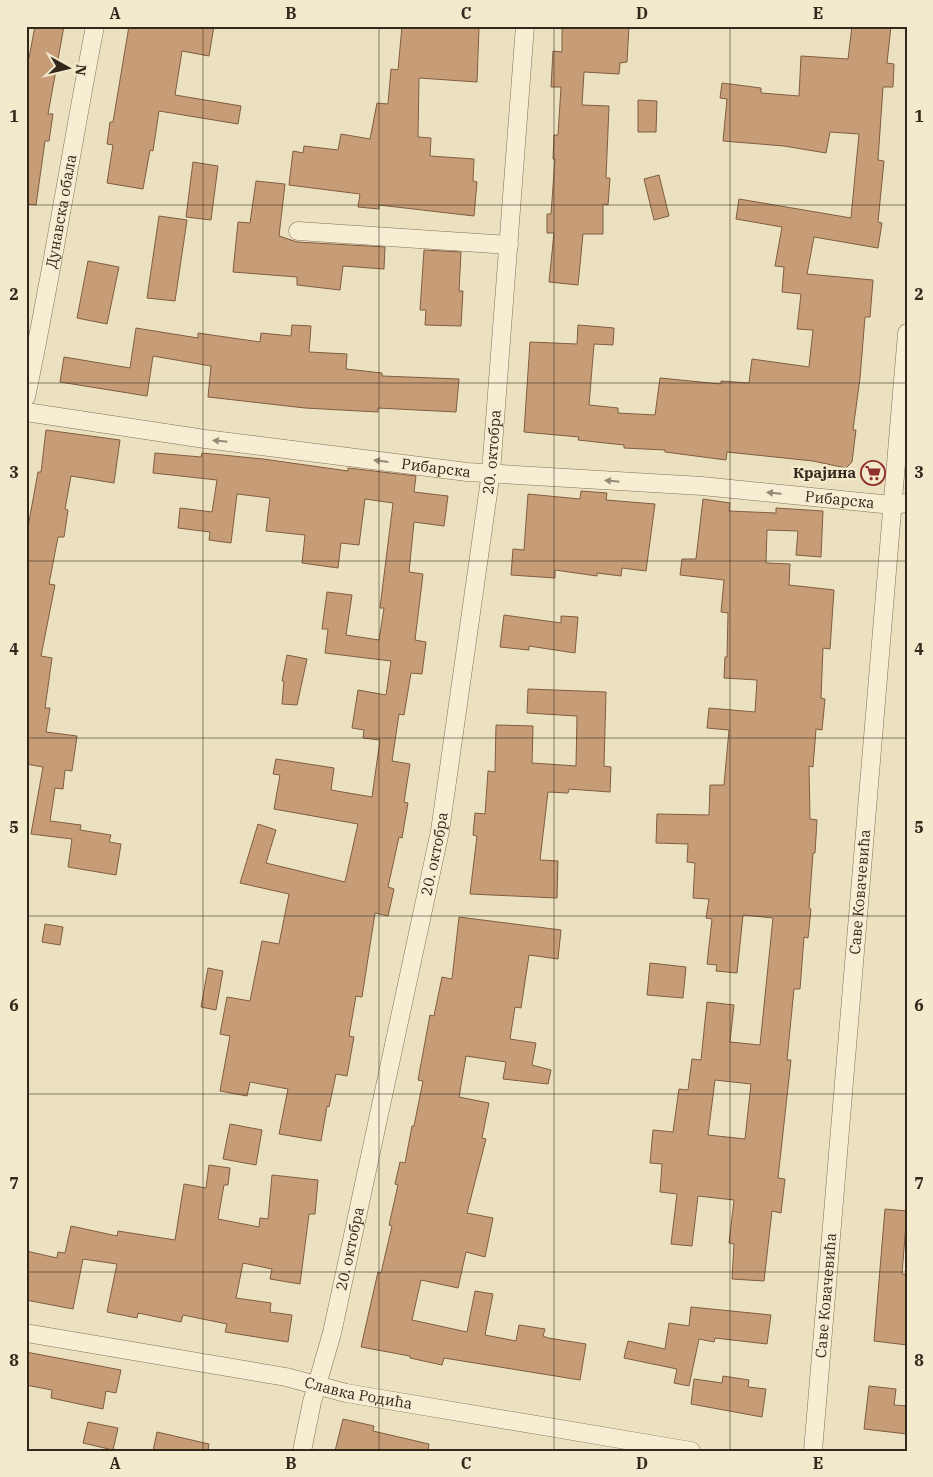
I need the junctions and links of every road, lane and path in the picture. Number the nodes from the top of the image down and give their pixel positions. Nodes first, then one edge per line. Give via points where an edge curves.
1 (95, 26) edge
2 (525, 26) edge
3 (298, 231) dead end
4 (509, 245) junction
5 (907, 333) edge
6 (26, 397) edge
7 (26, 412) edge
8 (491, 472) junction
9 (900, 504) edge
10 (26, 1333) edge
11 (318, 1386) junction
12 (302, 1451) edge
13 (691, 1451) edge
14 (813, 1451) edge

1 - 6 street, Дунавска обала
2 - 4 street, 20. октобра
3 - 4 street
4 - 8 street, 20. октобра
5 - 9 street, Саве Ковачевића
8 -> 7 street, Рибарска via 467,472 195,438
9 -> 8 street, Рибарска via 702,486
8 - 11 street, 20. октобра via 440,831
9 - 14 street, Саве Ковачевића
10 - 11 street, Славка Родића via 286,1377
11 - 12 street, 20. октобра
11 - 13 street, Славка Родића

